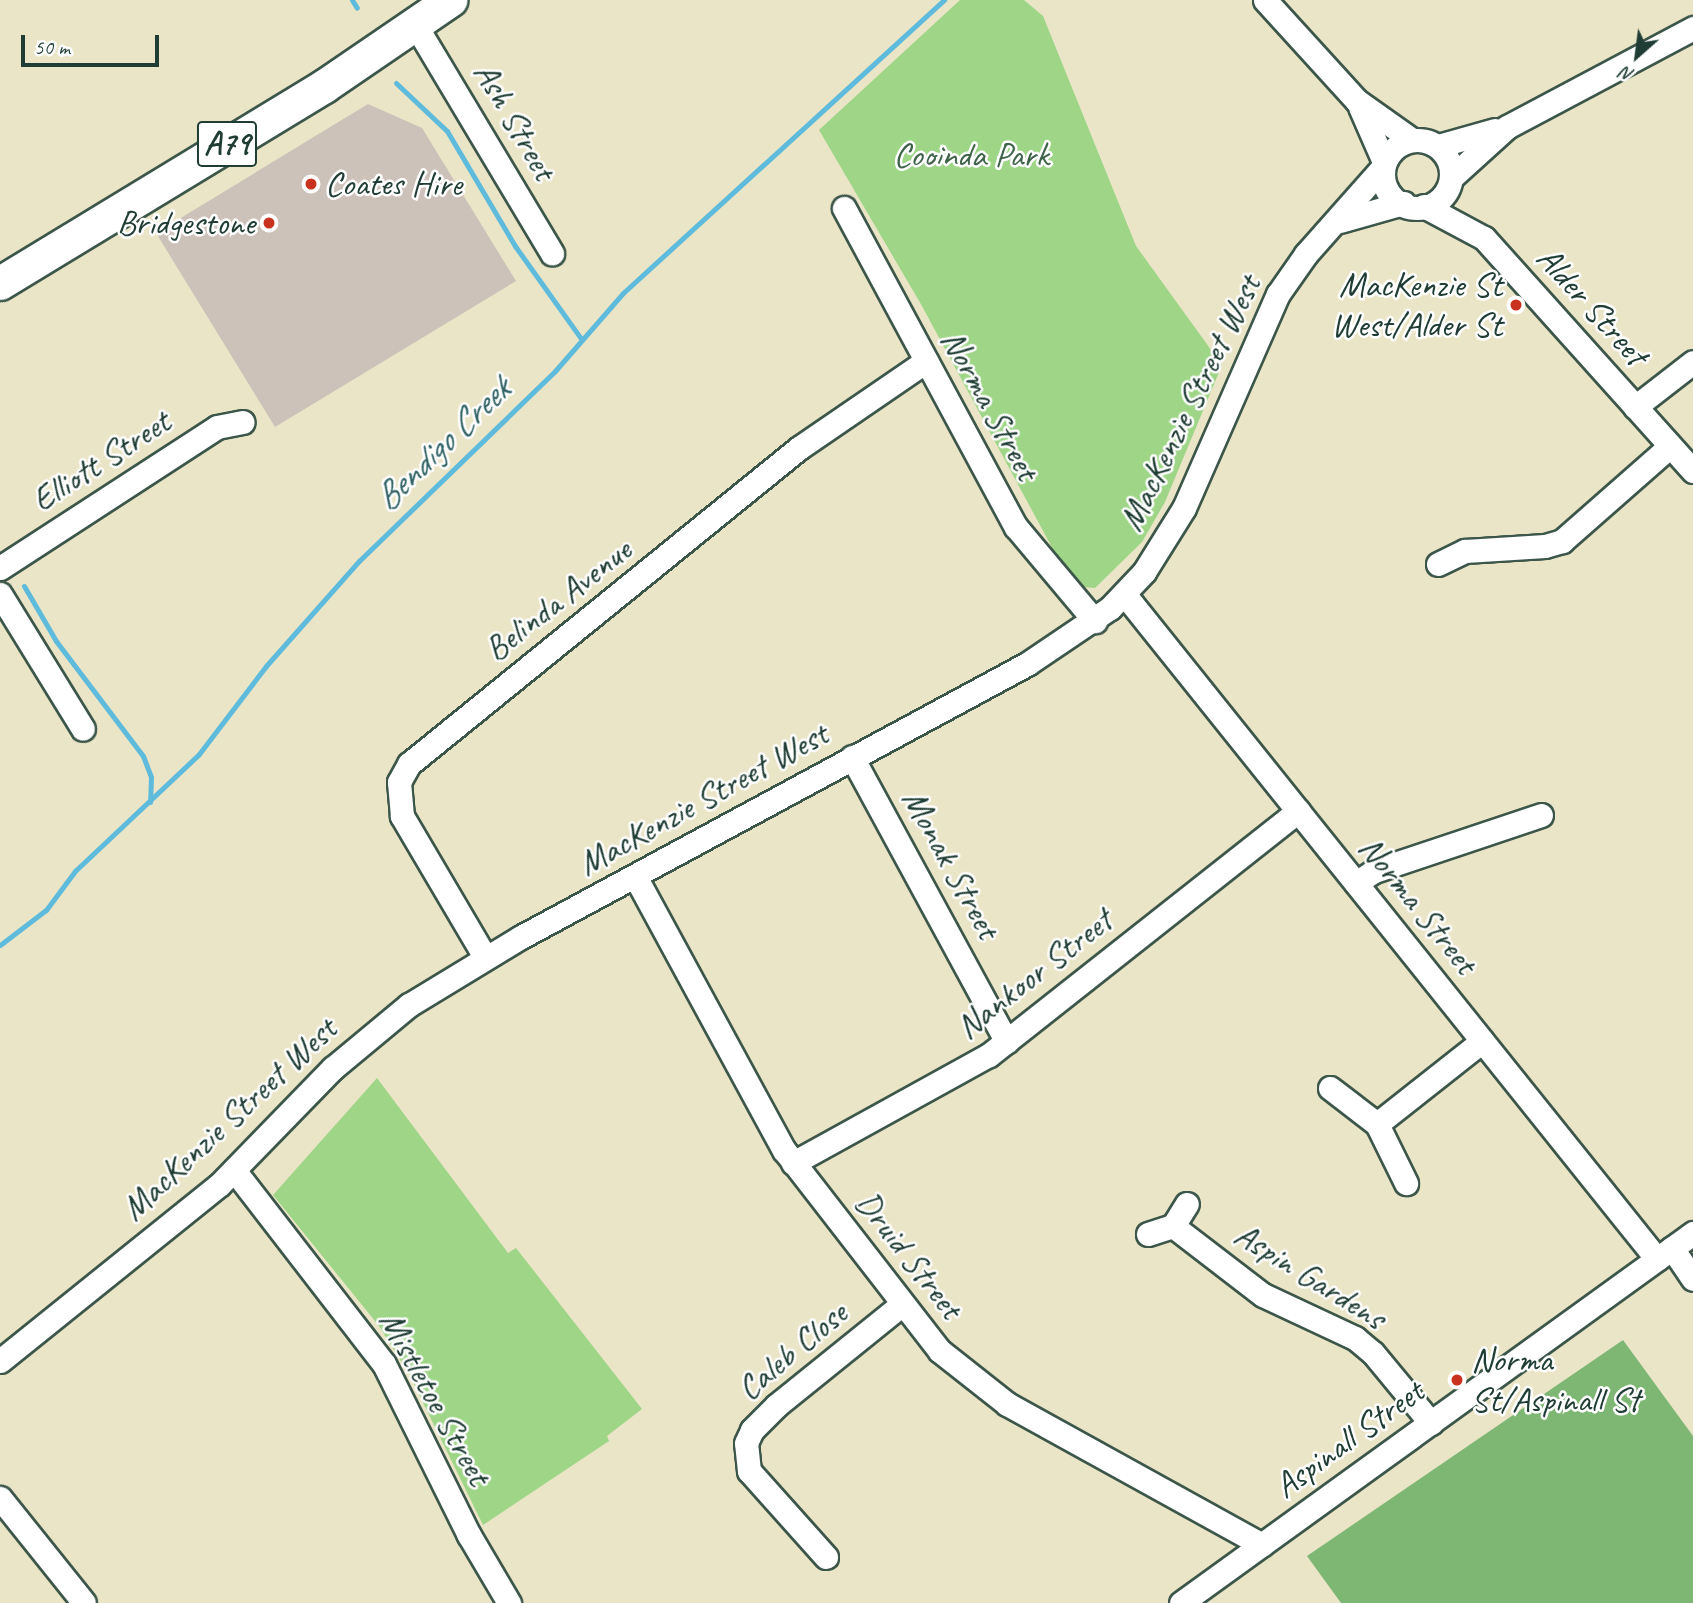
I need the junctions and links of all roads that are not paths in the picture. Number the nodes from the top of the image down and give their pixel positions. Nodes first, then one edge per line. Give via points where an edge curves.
1 (450, 0) edge
2 (1265, 0) edge
3 (416, 26) junction
4 (1693, 28) edge
5 (1357, 101) junction
6 (1507, 127) junction
7 (1412, 140) junction
8 (1438, 146) junction
9 (1383, 165) junction
10 (1452, 180) junction
11 (1414, 205) junction
12 (845, 208) dead end
13 (1336, 223) junction
14 (1484, 238) junction
15 (552, 253) dead end
16 (0, 283) edge
17 (926, 361) junction
18 (1693, 362) edge
19 (1635, 407) junction
20 (243, 422) dead end
21 (1670, 446) junction
22 (1693, 471) edge
23 (1438, 564) dead end
24 (0, 568) edge
25 (0, 594) edge
26 (1125, 595) junction
27 (1095, 621) junction
28 (83, 729) dead end
29 (852, 757) junction
30 (1298, 811) junction
31 (1541, 815) dead end
32 (635, 876) junction
33 (1356, 883) junction
34 (485, 957) junction
35 (1482, 1041) junction
36 (1007, 1042) junction
37 (1330, 1088) dead end
38 (1377, 1124) junction
39 (793, 1163) junction
40 (234, 1170) junction
41 (1406, 1183) dead end
42 (1186, 1204) dead end
43 (1172, 1226) junction
44 (1693, 1233) edge
45 (1148, 1234) dead end
46 (1664, 1254) junction
47 (1693, 1279) edge
48 (902, 1304) junction
49 (0, 1361) edge
50 (1431, 1423) junction
51 (0, 1498) edge
52 (1262, 1545) junction
53 (826, 1557) dead end
54 (84, 1603) edge
55 (509, 1603) edge
56 (1181, 1603) edge

1 - 3 highway, A79
2 - 5 street
3 - 15 street, Ash Street
3 - 16 highway, A79
4 - 6 street
5 - 7 street
5 - 9 street
6 - 8 street
6 - 10 street
7 - 8 street
7 - 9 street via 1400,144
8 - 10 street via 1449,159
9 - 11 street via 1385,188
9 - 13 street, MacKenzie Street West
10 - 11 street via 1438,202
10 - 14 street
11 - 13 street, MacKenzie Street West
11 - 14 street, Alder Street
12 - 17 street, Norma Street
13 - 26 street, MacKenzie Street West via 1306,254 1278,295 1184,508
14 - 19 street, Alder Street
17 - 27 street, Norma Street via 1016,527
17 - 34 street, Belinda Avenue via 799,448 409,764 399,782 402,816
18 - 19 street
19 - 21 street, Alder Street
20 - 24 street, Elliott Street via 217,427
21 - 22 street, Alder Street
21 - 23 street via 1562,541 1465,551
25 - 28 street
26 - 27 street, MacKenzie Street West
26 - 30 street, Norma Street
27 - 29 street, MacKenzie Street West via 1027,664
29 - 32 street, MacKenzie Street West
29 - 36 street, Monak Street
30 - 33 street, Norma Street
30 - 36 street, Nankoor Street
31 - 33 street via 1374,871
32 - 34 street, MacKenzie Street West
32 - 39 street, Druid Street
33 - 35 street, Norma Street
34 - 40 street, MacKenzie Street West via 366,1039
35 - 38 street
35 - 46 street, Norma Street
36 - 39 street, Nankoor Street via 970,1067
37 - 38 street
38 - 41 street
39 - 48 street, Druid Street
40 - 49 street, MacKenzie Street West
40 - 55 street, Mistletoe Street via 384,1364 469,1535
42 - 43 street
43 - 45 street
43 - 50 street, Aspin Gardens via 1263,1296 1355,1338 1374,1353
44 - 46 street, Aspinall Street
46 - 47 street, Norma Street
46 - 50 street, Aspinall Street
48 - 52 street, Druid Street via 940,1351 985,1390
48 - 53 street, Caleb Close via 778,1405 752,1430 746,1443 749,1471
50 - 52 street, Aspinall Street
51 - 54 street
52 - 56 street, Aspinall Street

